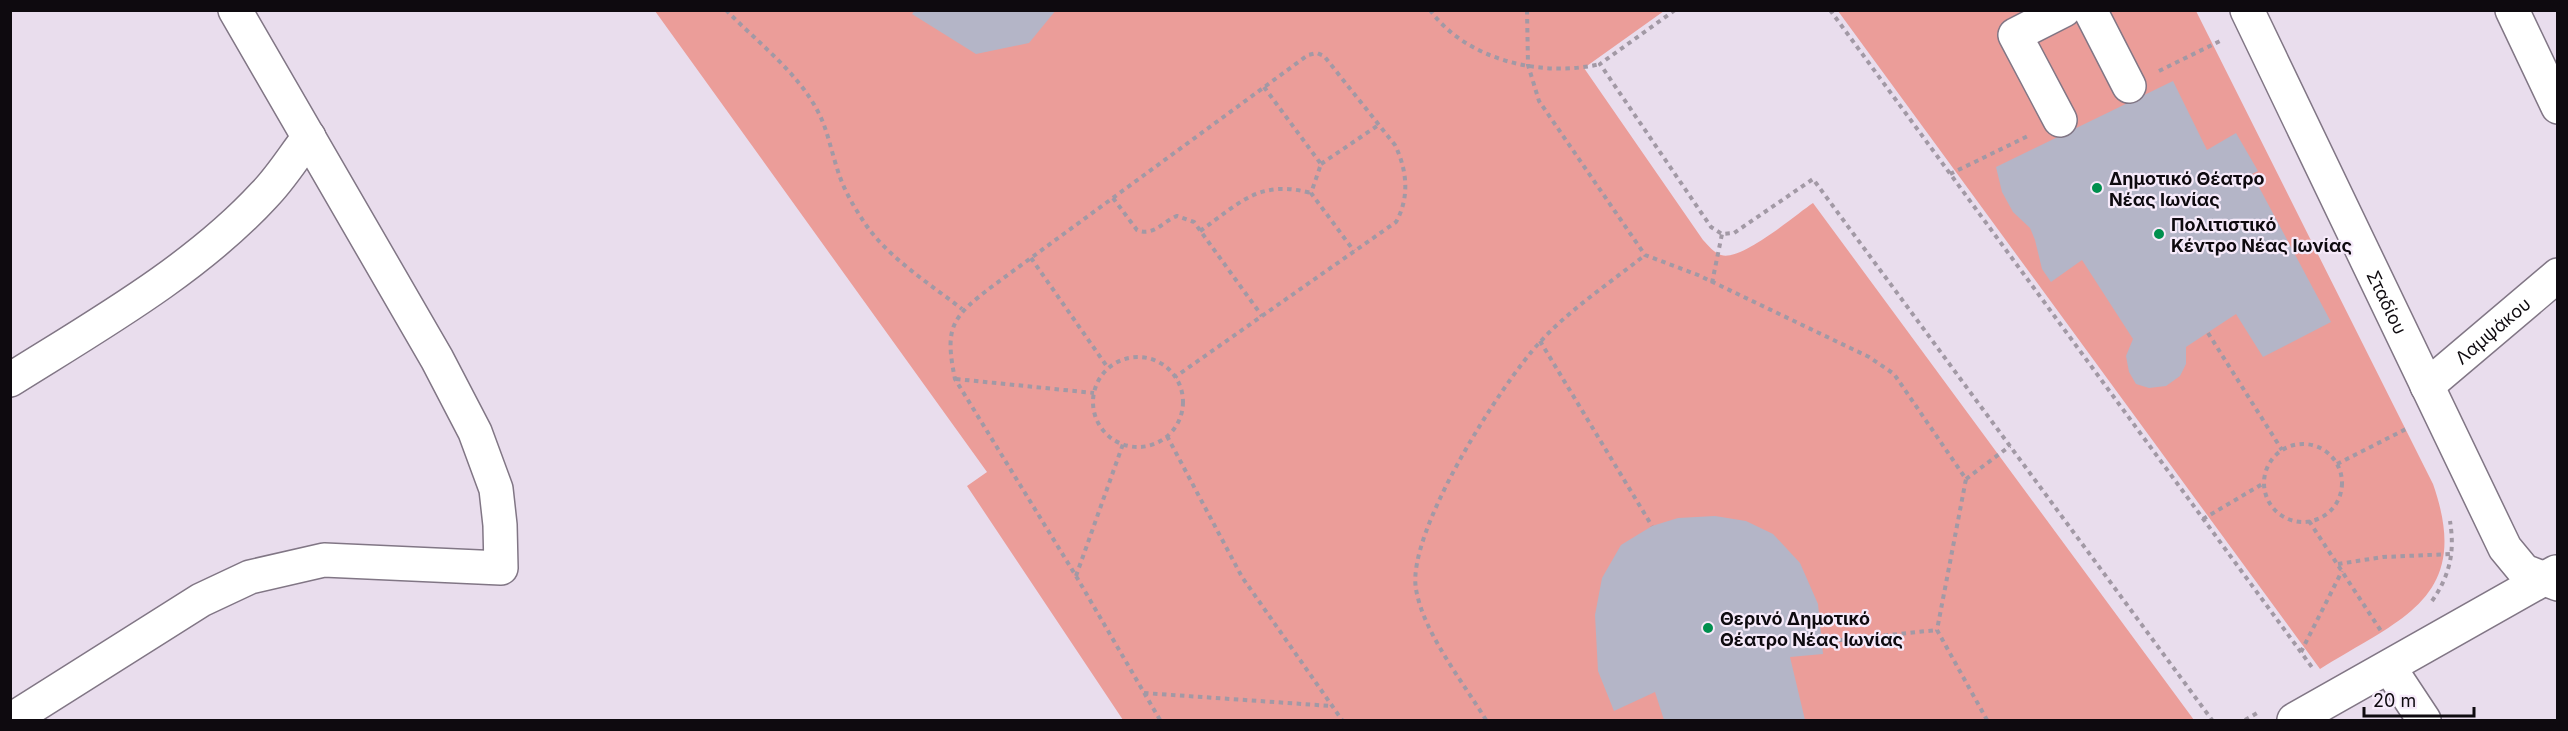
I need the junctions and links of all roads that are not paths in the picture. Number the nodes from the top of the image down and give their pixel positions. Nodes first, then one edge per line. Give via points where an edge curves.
1 (236, 10) edge
2 (2064, 10) edge
3 (2090, 10) edge
4 (2247, 10) edge
5 (2512, 10) edge
6 (2129, 86) dead end
7 (2558, 107) edge
8 (2060, 120) dead end
9 (309, 137) junction
10 (2558, 275) edge
11 (10, 380) edge
12 (2427, 386) junction
13 (2553, 578) edge
14 (2389, 668) junction
15 (2281, 713) edge
16 (11, 720) edge
17 (2424, 720) edge

1 - 9 street
2 - 8 street via 2015,35
3 - 6 street
4 - 12 street, Σταδίου
5 - 7 street
9 - 11 street via 265,194 227,231 107,319
9 - 16 street via 475,432 496,489 501,568 324,560 250,577 201,600
10 - 12 street, Λαμψάκου
12 - 13 street, Σταδίου via 2511,559 2524,571
13 - 14 street
14 - 15 street
14 - 17 street

